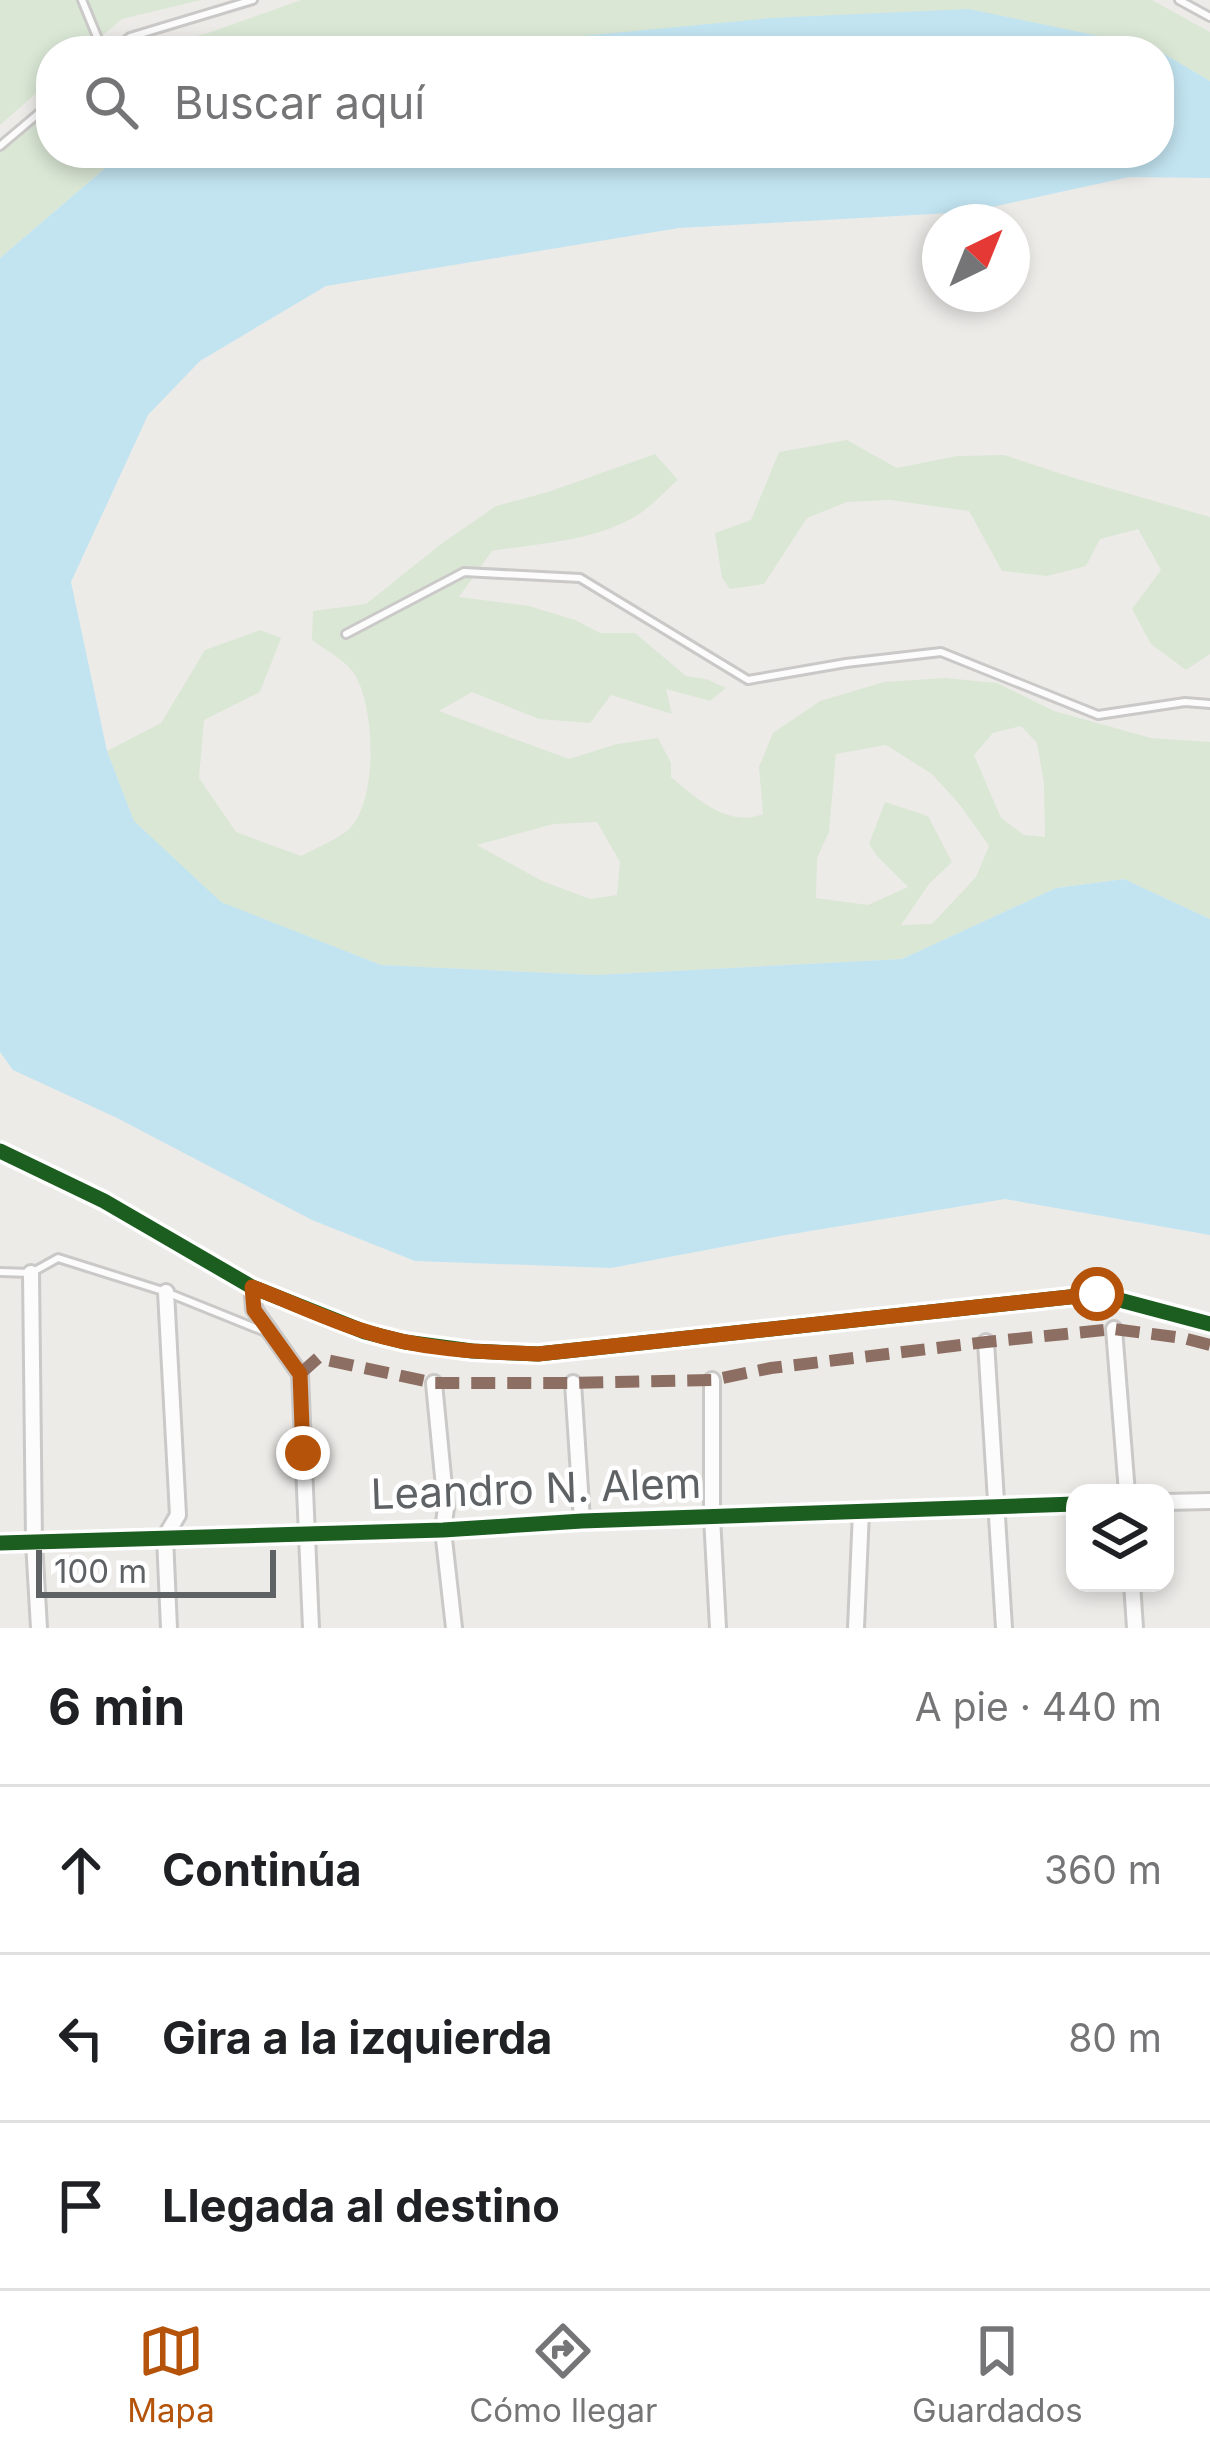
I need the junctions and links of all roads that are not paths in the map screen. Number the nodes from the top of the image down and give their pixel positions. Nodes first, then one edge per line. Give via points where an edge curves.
1 (82, 0) edge
2 (253, 0) edge
3 (1179, 0) edge
4 (1210, 16) edge
5 (97, 36) edge
6 (133, 36) edge
7 (36, 116) edge
8 (0, 146) edge
9 (346, 634) dead end
10 (1210, 704) edge
11 (0, 1151) edge
12 (0, 1272) edge
13 (31, 1273) junction
14 (252, 1287) junction
15 (166, 1292) junction
16 (1210, 1324) edge
17 (1114, 1329) dead end
18 (270, 1334) junction
19 (986, 1342) dead end
20 (712, 1380) dead end
21 (434, 1383) dead end
22 (573, 1383) dead end
23 (1125, 1484) edge
24 (1210, 1501) edge
25 (1174, 1502) edge
26 (1066, 1504) edge
27 (997, 1506) junction
28 (861, 1511) junction
29 (712, 1516) junction
30 (582, 1521) junction
31 (443, 1530) junction
32 (306, 1532) junction
33 (165, 1537) junction
34 (34, 1541) junction
35 (0, 1543) edge
36 (1133, 1592) edge
37 (38, 1628) edge
38 (169, 1628) edge
39 (311, 1628) edge
40 (454, 1628) edge
41 (718, 1628) edge
42 (856, 1628) edge
43 (1004, 1628) edge
44 (1135, 1628) edge

1 - 5 lane
2 - 6 lane
3 - 4 lane
7 - 8 lane
9 - 10 lane via 464,572 580,578 748,680 941,652 1098,715
11 - 14 street
12 - 13 lane
13 - 15 lane via 58,1258
13 - 34 street
14 - 16 street via 405,1342 538,1354 1097,1294
14 - 18 street via 254,1310
15 - 18 lane
15 - 33 street via 178,1515
17 - 23 street
18 - 32 street via 300,1374
19 - 27 street
20 - 29 street
21 - 31 street
22 - 30 street
24 - 25 street
26 - 27 street, Leandro N. Alem
27 - 28 street, Leandro N. Alem
27 - 43 street
28 - 29 street, Leandro N. Alem
28 - 42 street
29 - 30 street, Leandro N. Alem
29 - 41 street
30 - 31 street, Leandro N. Alem
31 - 32 street, Leandro N. Alem
31 - 40 street
32 - 33 street, Leandro N. Alem
32 - 39 street
33 - 34 street, Leandro N. Alem
33 - 38 street
34 - 35 street, Leandro N. Alem
34 - 37 street
36 - 44 street

